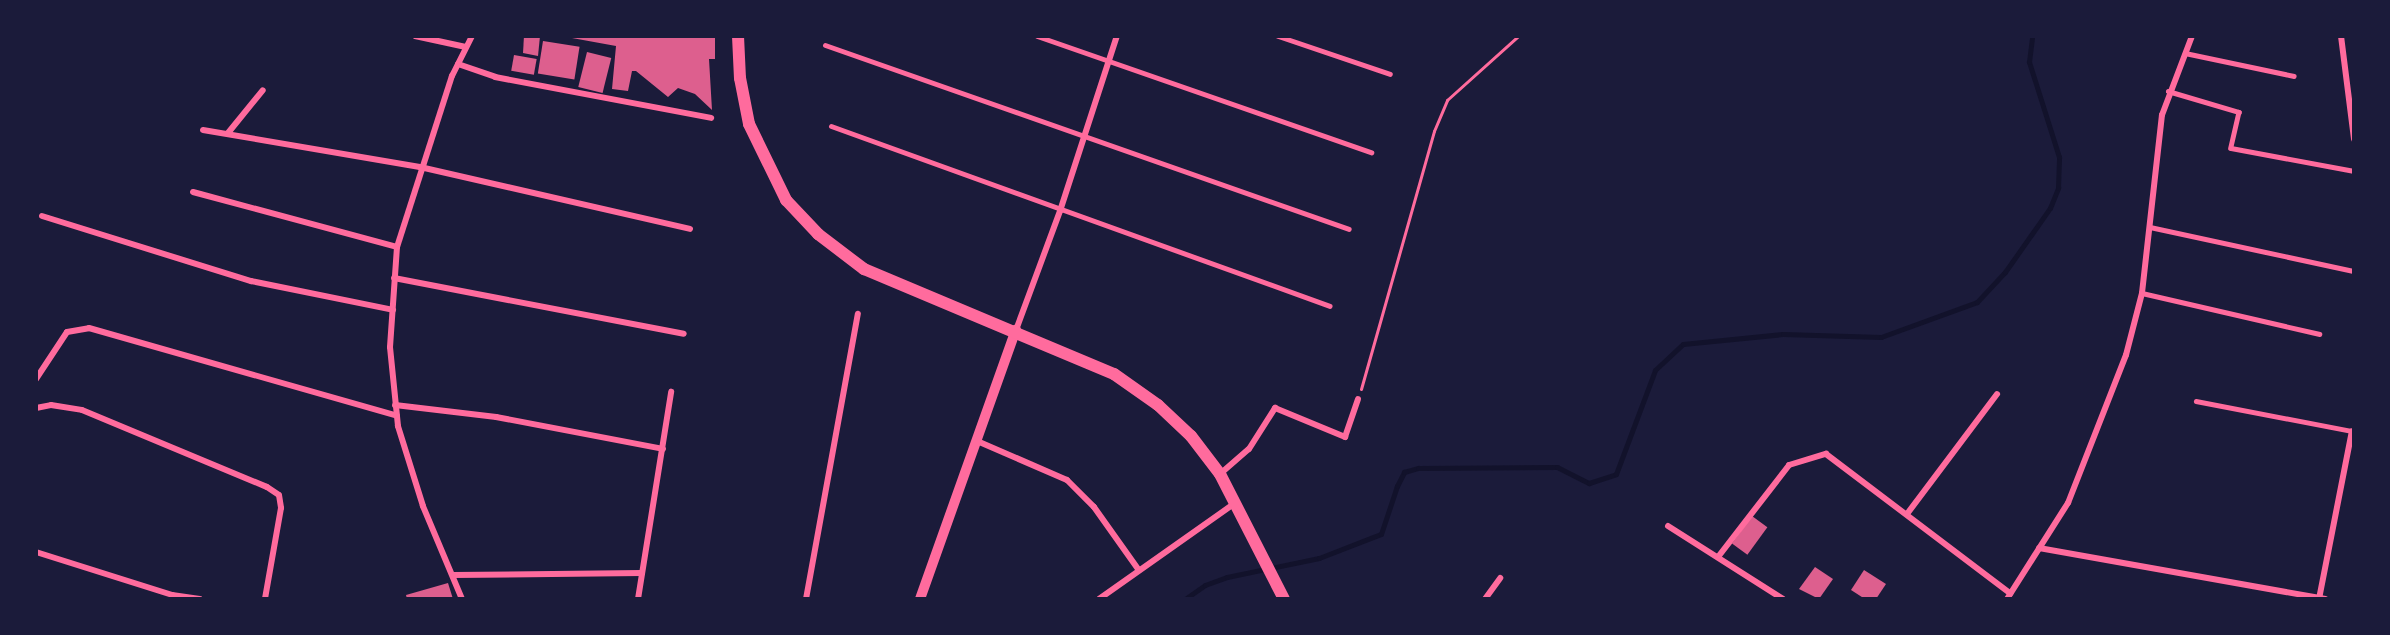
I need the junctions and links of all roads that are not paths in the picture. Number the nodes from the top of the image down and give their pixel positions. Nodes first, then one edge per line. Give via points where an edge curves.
1 (415, 36) edge
2 (472, 36) edge
3 (738, 36) edge
4 (1037, 36) edge
5 (1117, 36) edge
6 (1278, 36) edge
7 (2192, 36) edge
8 (2341, 36) edge
9 (825, 45) dead end
10 (466, 47) junction
11 (2185, 53) junction
12 (1110, 60) junction
13 (458, 64) junction
14 (1389, 74) dead end
15 (2294, 76) dead end
16 (263, 90) dead end
17 (2169, 91) junction
18 (711, 118) dead end
19 (831, 126) dead end
20 (203, 130) dead end
21 (228, 133) junction
22 (1085, 136) junction
23 (2354, 139) edge
24 (1371, 152) dead end
25 (420, 167) junction
26 (2354, 171) edge
27 (193, 192) dead end
28 (1060, 211) junction
29 (42, 216) dead end
30 (2150, 227) junction
31 (690, 229) dead end
32 (1349, 229) dead end
33 (397, 246) junction
34 (2354, 271) edge
35 (394, 278) junction
36 (2142, 293) junction
37 (1330, 306) dead end
38 (393, 310) junction
39 (858, 314) dead end
40 (1016, 330) junction
41 (684, 334) dead end
42 (2319, 334) dead end
43 (36, 379) edge
44 (671, 392) dead end
45 (1997, 394) dead end
46 (1358, 399) road end
47 (2196, 400) dead end
48 (395, 405) junction
49 (36, 408) edge
50 (397, 416) junction
51 (2352, 430) joint
52 (977, 441) junction
53 (663, 449) junction
54 (1220, 474) junction
55 (1235, 503) junction
56 (1906, 514) junction
57 (1668, 526) dead end
58 (2039, 548) junction
59 (36, 552) edge
60 (1718, 557) junction
61 (1137, 569) junction
62 (642, 573) junction
63 (453, 575) junction
64 (1500, 578) dead end
65 (1281, 593) edge
66 (2008, 596) edge
67 (2321, 598) edge
68 (200, 599) edge
69 (265, 599) edge
70 (462, 599) edge
71 (638, 599) edge
72 (806, 599) edge
73 (920, 599) edge
74 (1099, 599) edge
75 (1485, 599) edge
76 (1783, 599) edge

1 - 10 street
2 - 10 street
3 - 40 main road via 740,78 749,124 786,200 843,255 864,268
4 - 12 street
5 - 12 street
6 - 14 street
7 - 11 street
8 - 23 street
9 - 22 street
10 - 13 street
11 - 15 lane
11 - 17 street
12 - 22 street
12 - 24 street
13 - 18 street via 495,77
13 - 25 street
16 - 21 street
17 - 26 lane via 2239,112 2231,148
17 - 30 street via 2162,115
19 - 28 street
20 - 21 street
21 - 25 street
22 - 28 street
22 - 32 street
25 - 31 street
25 - 33 street
27 - 33 street
28 - 37 street
28 - 40 street
29 - 38 street via 251,281
30 - 34 lane
30 - 36 street
33 - 35 street
35 - 38 street
35 - 41 street
36 - 42 lane
36 - 58 street via 2122,367 2079,476 2068,503
38 - 48 street via 390,347
39 - 72 street
40 - 52 street
40 - 54 main road via 1114,374 1158,405 1191,436
43 - 50 street via 67,332 89,328
44 - 53 street
45 - 56 street
46 - 54 street via 1345,438 1275,408 1249,449
47 - 51 lane
48 - 50 street
48 - 53 street via 496,417
49 - 69 street via 51,405 82,410 267,486 279,495 281,508
50 - 63 street via 423,506
51 - 67 street
52 - 61 street via 1067,480 1094,507
52 - 73 street
53 - 62 street
54 - 55 main road
55 - 61 street
55 - 65 main road
56 - 60 street via 1826,454 1789,465
56 - 66 street
57 - 60 street
58 - 66 street
58 - 67 street
59 - 68 street via 171,595
60 - 76 street
61 - 74 street
62 - 63 street
62 - 71 street
63 - 70 street
64 - 75 street

